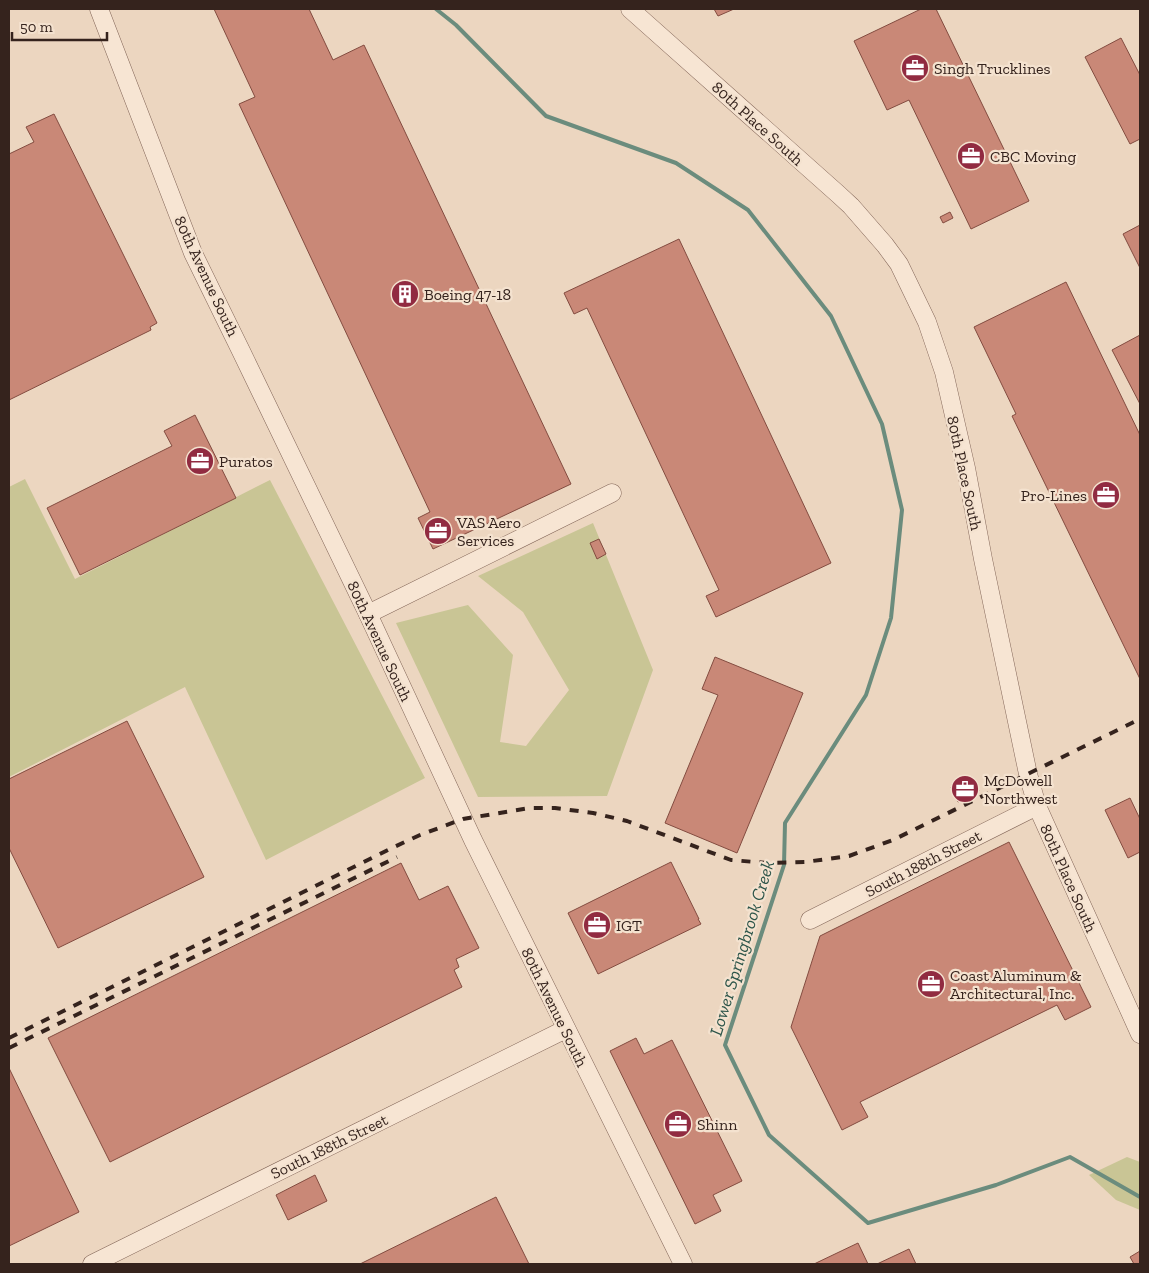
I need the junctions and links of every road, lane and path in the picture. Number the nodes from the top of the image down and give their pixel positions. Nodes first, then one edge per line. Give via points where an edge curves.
1 (99, 9) edge
2 (630, 9) edge
3 (612, 494) dead end
4 (368, 614) junction
5 (1037, 806) junction
6 (810, 920) dead end
7 (566, 1029) junction
8 (1140, 1034) edge
9 (92, 1264) edge
10 (683, 1264) edge

1 - 4 street, 80th Avenue South via 193,253
2 - 5 street, 80th Place South via 851,206 899,264 927,322 944,372
3 - 4 street
4 - 7 street, 80th Avenue South
5 - 6 street, South 188th Street
5 - 8 street, 80th Place South
7 - 9 street, South 188th Street
7 - 10 street, 80th Avenue South

